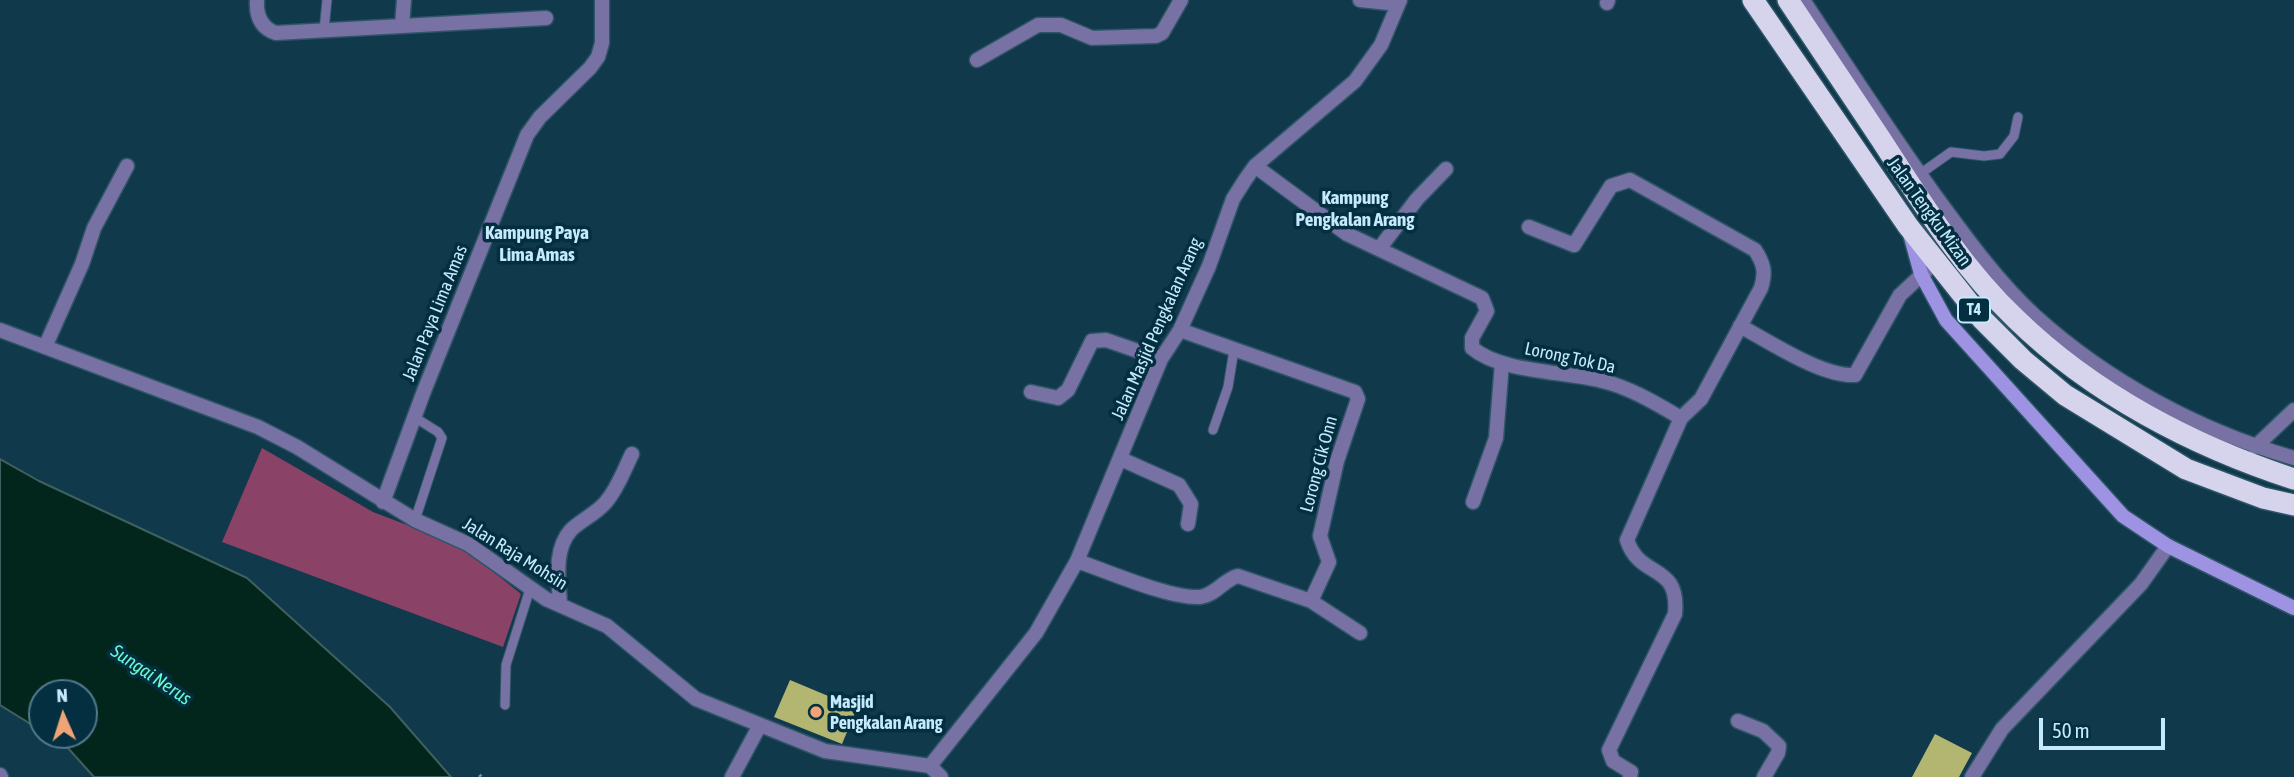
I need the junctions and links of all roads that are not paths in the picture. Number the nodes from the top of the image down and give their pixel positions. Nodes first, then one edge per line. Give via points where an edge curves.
1 (257, 0) edge
2 (327, 0) edge
3 (404, 0) edge
4 (603, 0) edge
5 (1181, 0) edge
6 (1360, 0) edge
7 (1753, 0) edge
8 (1788, 0) edge
9 (1803, 0) edge
10 (1399, 2) edge
11 (546, 18) dead end
12 (402, 26) junction
13 (324, 30) junction
14 (977, 60) dead end
15 (2018, 117) dead end
16 (127, 166) dead end
17 (1255, 166) junction
18 (1446, 169) dead end
19 (1920, 174) junction
20 (1529, 228) dead end
21 (1379, 249) junction
22 (1928, 268) junction
23 (1740, 326) junction
24 (0, 330) edge
25 (1180, 330) junction
26 (45, 347) junction
27 (1234, 350) junction
28 (1161, 359) junction
29 (1502, 363) junction
30 (1031, 392) dead end
31 (2294, 410) edge
32 (414, 417) junction
33 (1681, 418) junction
34 (1213, 430) dead end
35 (2255, 447) junction
36 (632, 454) dead end
37 (2294, 458) edge
38 (1121, 459) junction
39 (2294, 479) edge
40 (383, 502) junction
41 (1474, 502) dead end
42 (2294, 505) edge
43 (415, 520) junction
44 (1188, 524) dead end
45 (2168, 546) junction
46 (1077, 561) junction
47 (530, 589) junction
48 (1311, 601) junction
49 (560, 605) junction
50 (2294, 608) edge
51 (1360, 633) dead end
52 (505, 705) dead end
53 (1738, 721) dead end
54 (760, 725) junction
55 (930, 766) junction
56 (1634, 775) edge
57 (732, 777) edge
58 (941, 777) edge
59 (1764, 777) edge
60 (1972, 777) edge

1 - 13 street via 256,11 267,30
2 - 13 lane
3 - 12 street
4 - 32 street, Jalan Paya Lima Amas via 598,57 527,135
5 - 14 street via 1156,36 1092,38 1061,25 1038,24
6 - 10 street
7 - 22 highway, Jalan Tengku Mizan / T4 via 1908,226
8 - 39 highway, Jalan Tengku Mizan / T4 via 1914,195 2015,319 2076,369 2168,428
9 - 19 street
10 - 17 street, Jalan Masjid Pengkalan Arang via 1381,45 1355,80
11 - 12 street
12 - 13 street
15 - 19 lane via 2014,136 2000,154 1951,152
16 - 26 street via 94,228
17 - 21 street, Lorong Tok Da via 1347,234
17 - 25 street, Jalan Masjid Pengkalan Arang via 1233,199
18 - 21 street
19 - 35 street via 1991,269 2037,318 2158,404
20 - 23 street via 1574,245 1611,186 1630,180 1643,185 1755,250 1765,276
21 - 29 street, Lorong Tok Da via 1482,298 1486,311 1472,338 1472,348
22 - 23 street via 1900,295 1855,375 1844,376 1816,365
22 - 42 highway, Jalan Tengku Mizan / T4 via 2065,395 2186,469
22 - 45 street via 1946,320 2123,516
23 - 33 street via 1701,399
24 - 26 street, Jalan Raja Mohsin
25 - 27 street, Lorong Cik Onn
25 - 28 street, Jalan Masjid Pengkalan Arang
26 - 40 street, Jalan Raja Mohsin via 258,427
27 - 34 lane via 1228,387
27 - 48 street, Lorong Cik Onn via 1354,392 1358,399 1337,461 1320,536 1329,562
28 - 30 street via 1106,340 1092,341 1068,390 1058,398
28 - 38 street, Jalan Masjid Pengkalan Arang
29 - 33 street, Lorong Tok Da via 1605,381
29 - 41 street via 1496,438
31 - 35 street
32 - 40 street, Jalan Paya Lima Amas
32 - 43 lane via 442,438
33 - 56 street via 1627,540 1632,555 1672,583 1677,596 1675,614 1609,750 1613,761
35 - 37 street
36 - 49 street via 614,492 570,531 562,546
38 - 44 street via 1179,485 1191,504
38 - 46 street, Jalan Masjid Pengkalan Arang
40 - 43 street, Jalan Raja Mohsin
43 - 47 street, Jalan Raja Mohsin via 468,544
45 - 50 street
45 - 60 street via 2141,584 2003,729
46 - 48 street via 1154,588 1198,597 1214,593 1238,576
46 - 55 street, Jalan Masjid Pengkalan Arang via 1036,633
47 - 49 street, Jalan Raja Mohsin
47 - 52 lane via 506,665
48 - 51 street
49 - 54 street, Jalan Raja Mohsin via 607,626 696,699
53 - 59 street via 1763,731 1779,746
54 - 55 street, Jalan Raja Mohsin via 825,751
54 - 57 street
55 - 58 street

